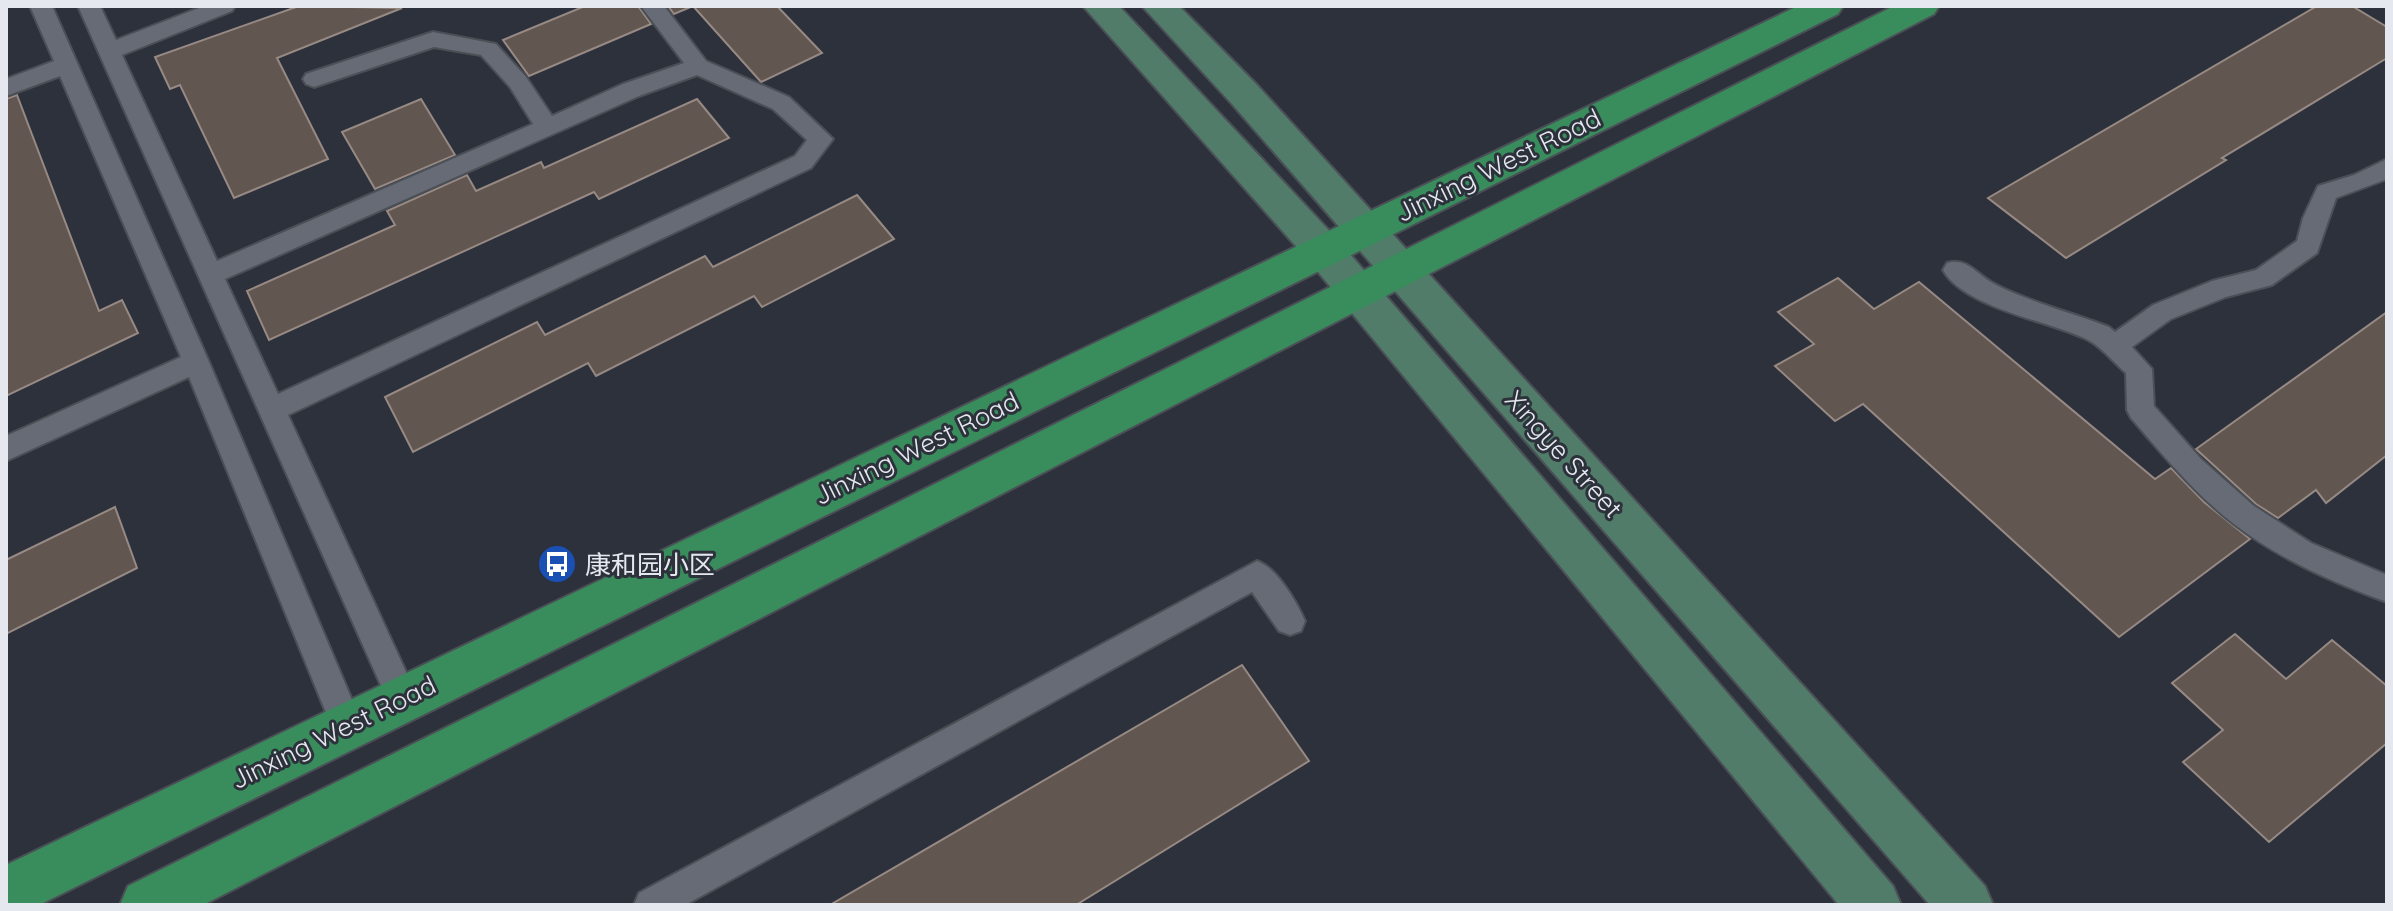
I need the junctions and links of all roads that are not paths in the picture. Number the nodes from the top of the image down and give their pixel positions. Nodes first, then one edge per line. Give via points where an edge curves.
1 (41, 6) edge
2 (89, 6) edge
3 (224, 6) edge
4 (652, 6) edge
5 (1100, 6) edge
6 (1159, 6) edge
7 (1826, 6) edge
8 (1922, 6) edge
9 (110, 51) junction
10 (66, 65) junction
11 (698, 66) junction
12 (314, 79) dead end
13 (6, 88) edge
14 (547, 127) junction
15 (2387, 168) edge
16 (1365, 229) junction
17 (1323, 250) junction
18 (1400, 270) junction
19 (1956, 270) dead end
20 (210, 275) junction
21 (1358, 293) junction
22 (2120, 342) dead end
23 (196, 362) junction
24 (271, 410) junction
25 (6, 449) edge
26 (2387, 589) edge
27 (1290, 621) dead end
28 (402, 698) junction
29 (347, 726) junction
30 (6, 893) edge
31 (147, 905) edge
32 (651, 905) edge
33 (1874, 905) edge
34 (1966, 905) edge

1 - 10 lane
2 - 9 lane
3 - 9 lane
4 - 11 lane
5 - 17 main road, Xingye Street
6 - 16 main road, Xingye Street
7 - 16 main road, Jinxing West Road
8 - 18 main road, Jinxing West Road
9 - 20 lane
10 - 13 lane
10 - 23 lane
11 - 14 lane
11 - 24 lane via 781,103 821,139 803,162
12 - 14 lane via 433,39 488,49 518,82
14 - 20 lane
15 - 22 lane via 2327,192 2308,246 2263,278 2162,312
16 - 17 main road, Jinxing West Road
16 - 18 main road, Xingye Street
17 - 21 main road, Xingye Street
17 - 28 main road, Jinxing West Road
18 - 21 main road, Jinxing West Road
18 - 34 main road, Xingye Street
19 - 26 lane via 1983,290 2100,334 2139,369 2141,410 2233,505 2301,552
20 - 24 lane
21 - 31 main road, Jinxing West Road
21 - 33 main road, Xingye Street
23 - 25 lane
23 - 29 lane
24 - 28 lane
27 - 32 lane via 1257,574
28 - 29 main road, Jinxing West Road
29 - 30 main road, Jinxing West Road

